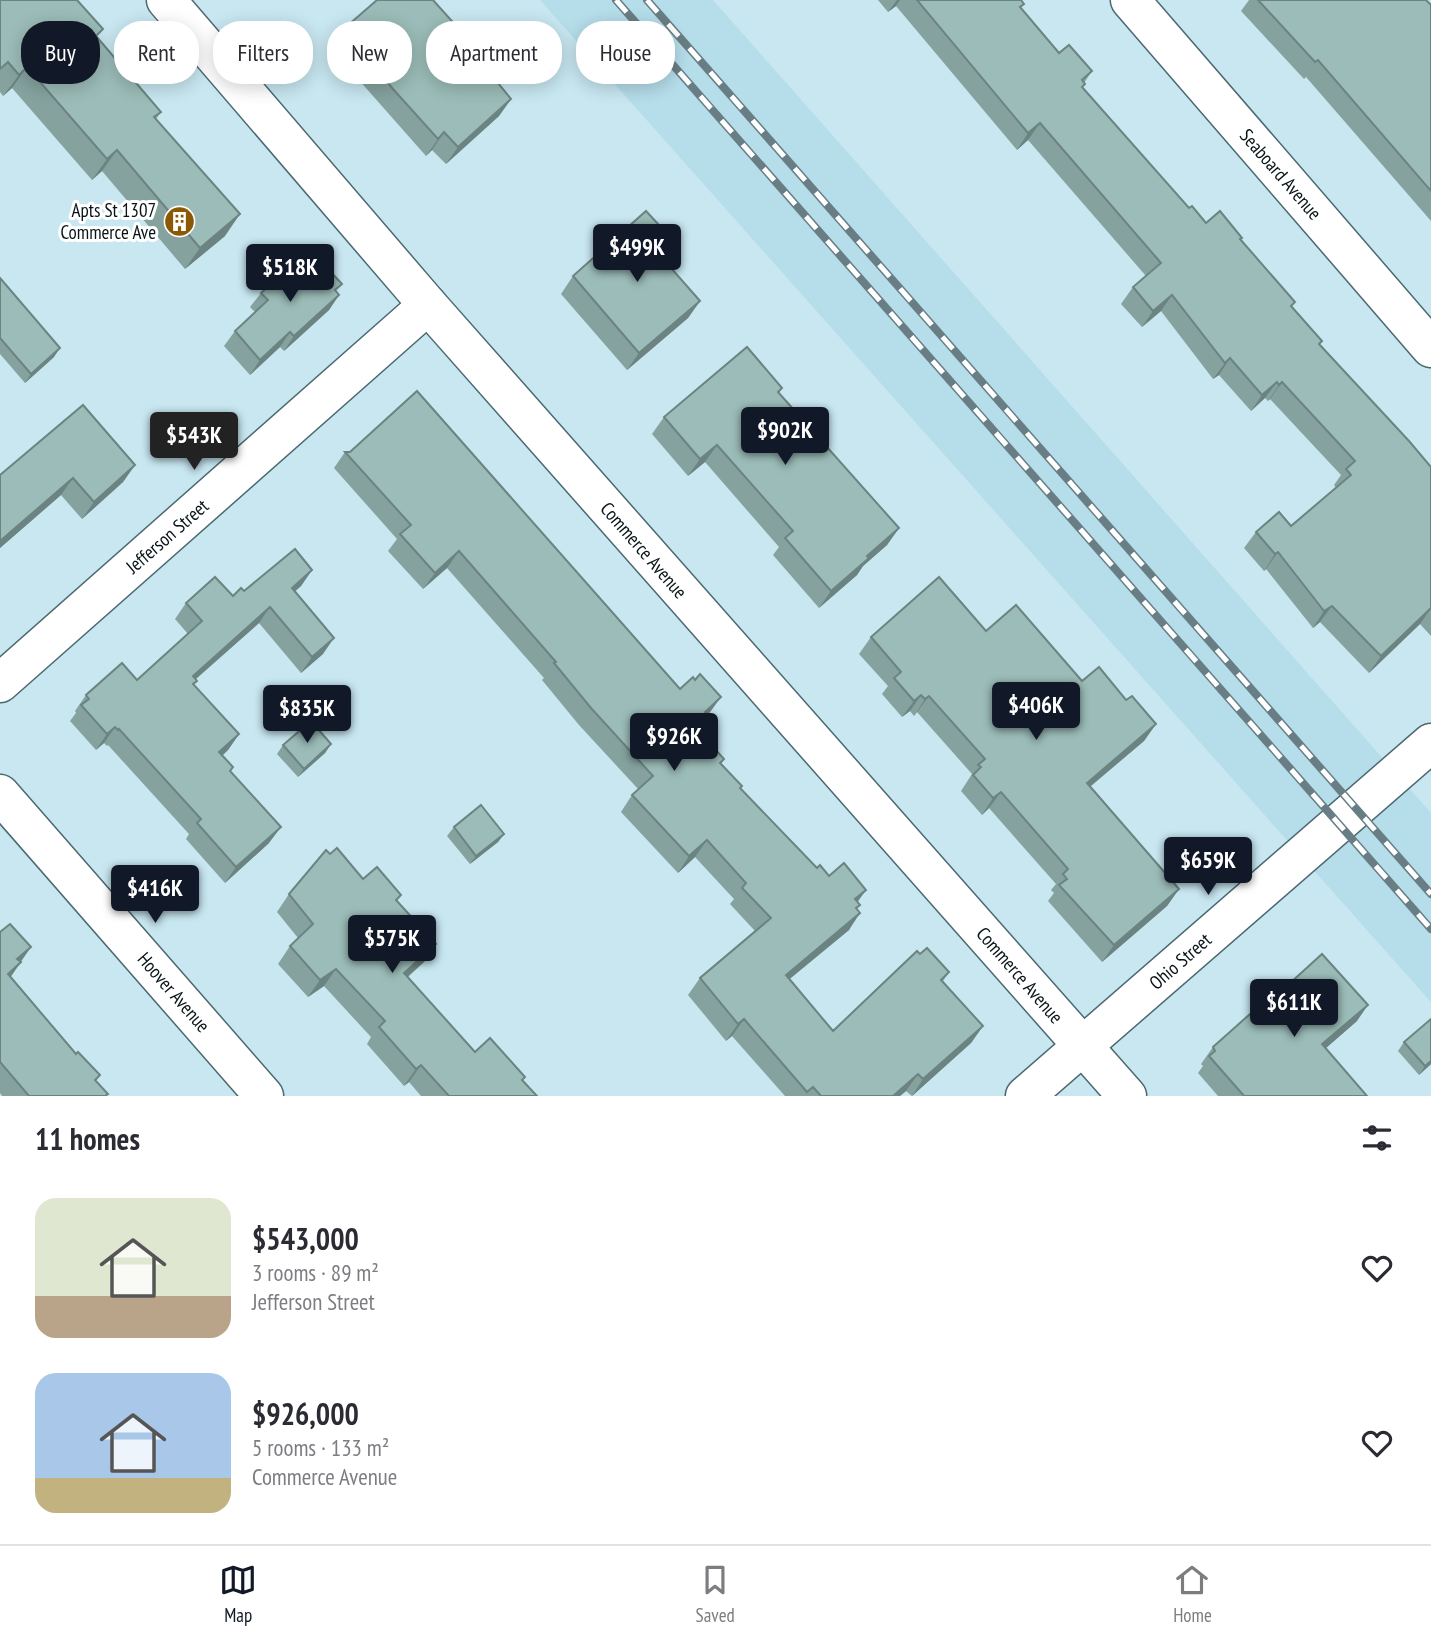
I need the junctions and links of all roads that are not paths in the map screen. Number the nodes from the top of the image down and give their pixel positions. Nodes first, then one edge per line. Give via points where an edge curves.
1 (166, 0) edge
2 (1130, 0) edge
3 (428, 305) junction
4 (1431, 348) edge
5 (0, 683) edge
6 (1431, 743) edge
7 (0, 794) edge
8 (1083, 1045) junction
9 (264, 1096) edge
10 (1025, 1096) edge
11 (1127, 1096) edge

1 - 3 street, Commerce Avenue
2 - 4 street, Seaboard Avenue
3 - 5 street, Jefferson Street
3 - 8 street, Commerce Avenue
6 - 8 street, Ohio Street
7 - 9 street, Hoover Avenue
8 - 10 street, Ohio Street
8 - 11 street, Commerce Avenue

